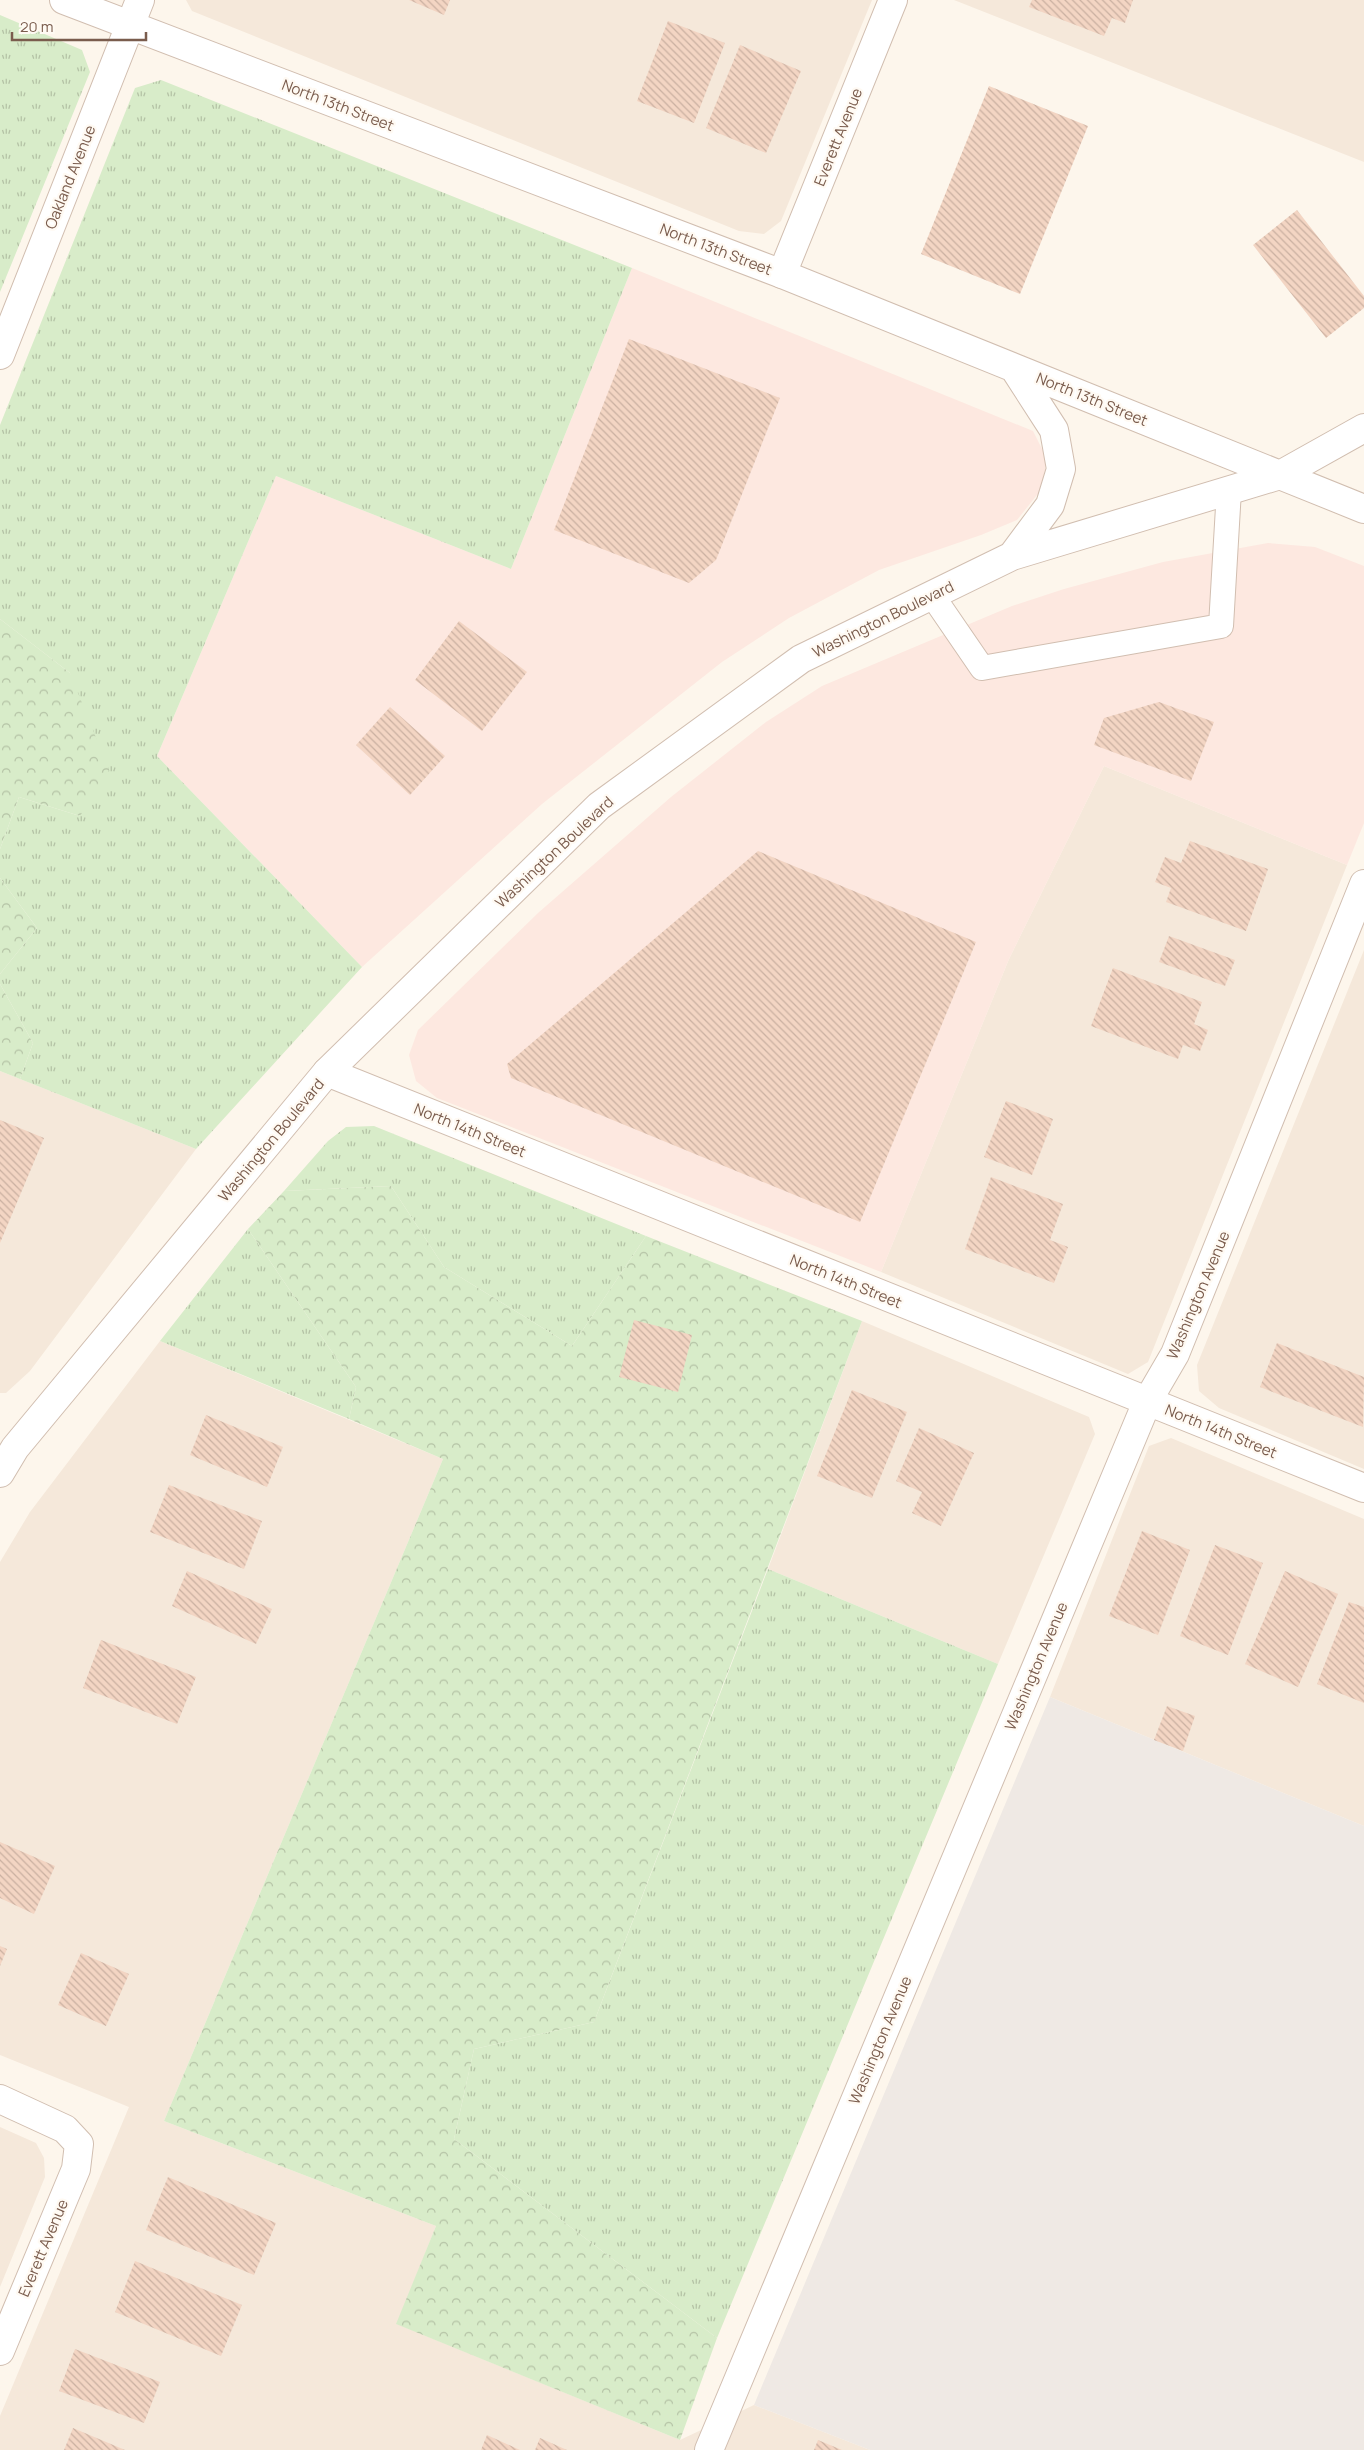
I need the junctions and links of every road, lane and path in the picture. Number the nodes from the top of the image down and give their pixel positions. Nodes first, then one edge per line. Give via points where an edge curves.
1 (64, 0) edge
2 (140, 0) edge
3 (893, 0) edge
4 (130, 26) junction
5 (782, 274) junction
6 (0, 355) edge
7 (1014, 368) junction
8 (1364, 428) edge
9 (1280, 475) junction
10 (1229, 490) junction
11 (1364, 508) edge
12 (1012, 556) junction
13 (932, 595) junction
14 (1364, 884) edge
15 (327, 1072) junction
16 (1147, 1402) junction
17 (8, 1445) edge
18 (0, 1474) edge
19 (1364, 1488) edge
20 (0, 2099) edge
21 (0, 2351) edge
22 (709, 2450) edge

1 - 4 street, North 13th Street
2 - 4 street, Oakland Avenue
3 - 5 street, Everett Avenue
4 - 5 street, North 13th Street
4 - 6 street, Oakland Avenue
5 - 7 street, North 13th Street
7 - 9 street, North 13th Street
7 - 12 street via 1054,430 1061,470 1050,505
8 - 9 street, Washington Boulevard
9 - 10 street, Washington Boulevard
9 - 11 street, North 13th Street
10 - 12 street, Washington Boulevard
10 - 13 lane via 1220,626 982,668
12 - 13 street, Washington Boulevard
13 - 15 street, Washington Boulevard via 801,659 599,806
14 - 16 street, Washington Avenue via 1176,1354
15 - 16 street, North 14th Street
15 - 17 street, Washington Boulevard
16 - 19 street, North 14th Street
16 - 22 street, Washington Avenue
17 - 18 street, Washington Boulevard
20 - 21 street, Everett Avenue via 65,2129 79,2144 76,2169

